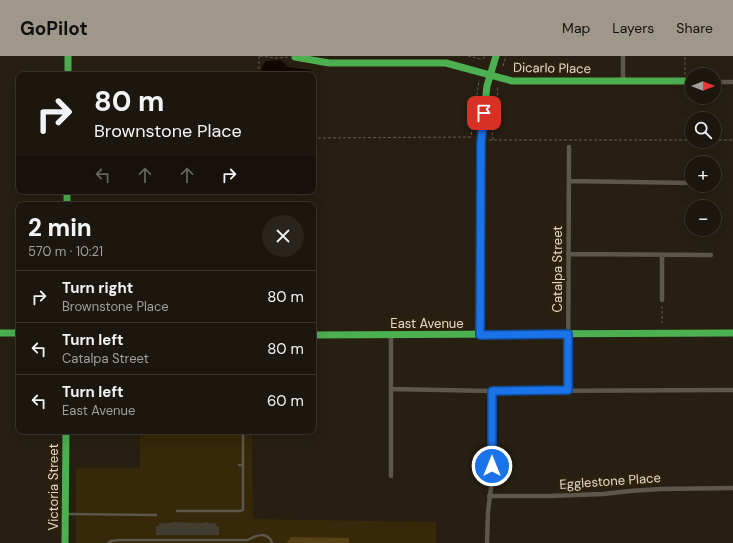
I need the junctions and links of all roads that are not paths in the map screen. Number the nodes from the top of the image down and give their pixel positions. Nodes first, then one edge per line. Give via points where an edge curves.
1 (68, 56) edge
2 (496, 56) edge
3 (623, 56) edge
4 (295, 57) road end
5 (417, 59) edge
6 (68, 72) edge
7 (490, 75) junction
8 (623, 81) junction
9 (685, 81) edge
10 (721, 82) edge
11 (733, 82) edge
12 (569, 147) dead end
13 (569, 181) junction
14 (685, 182) edge
15 (568, 254) junction
16 (662, 255) junction
17 (710, 255) dead end
18 (662, 300) road end
19 (0, 333) edge
20 (16, 333) edge
21 (733, 333) edge
22 (568, 334) junction
23 (316, 335) edge
24 (480, 335) junction
25 (391, 336) junction
26 (391, 389) junction
27 (568, 390) junction
28 (733, 390) edge
29 (492, 391) junction
30 (66, 434) edge
31 (243, 434) edge
32 (239, 465) dead end
33 (243, 465) junction
34 (391, 476) dead end
35 (733, 488) edge
36 (489, 496) junction
37 (177, 511) dead end
38 (65, 514) junction
39 (156, 515) dead end
40 (65, 543) edge
41 (108, 543) edge
42 (272, 543) edge
43 (487, 543) edge

1 - 6 street
2 - 7 street
3 - 8 street
4 - 5 street, Dicarlo Place via 329,63
5 - 7 street, Dicarlo Place via 446,63
7 - 8 street, Dicarlo Place via 512,81
7 - 24 street via 481,142
8 - 9 street, Dicarlo Place
10 - 11 street
12 - 13 street, Catalpa Street
13 - 14 street
13 - 15 street, Catalpa Street
15 - 16 street
15 - 22 street, Catalpa Street
16 - 17 street
16 - 18 street
19 - 20 street
21 - 22 street, East Avenue
22 - 24 street, East Avenue
22 - 27 street, Catalpa Street
23 - 25 street, East Avenue
24 - 25 street, East Avenue
25 - 26 street
26 - 29 street
26 - 34 street
27 - 28 street
27 - 29 street
29 - 36 street via 492,480
30 - 38 street, Victoria Street
31 - 33 lane
32 - 33 lane
33 - 37 lane via 243,510
35 - 36 street, Egglestone Place
36 - 43 street
38 - 39 lane
38 - 40 street, Victoria Street
41 - 42 lane via 119,540 248,540 256,535 264,535 271,539

